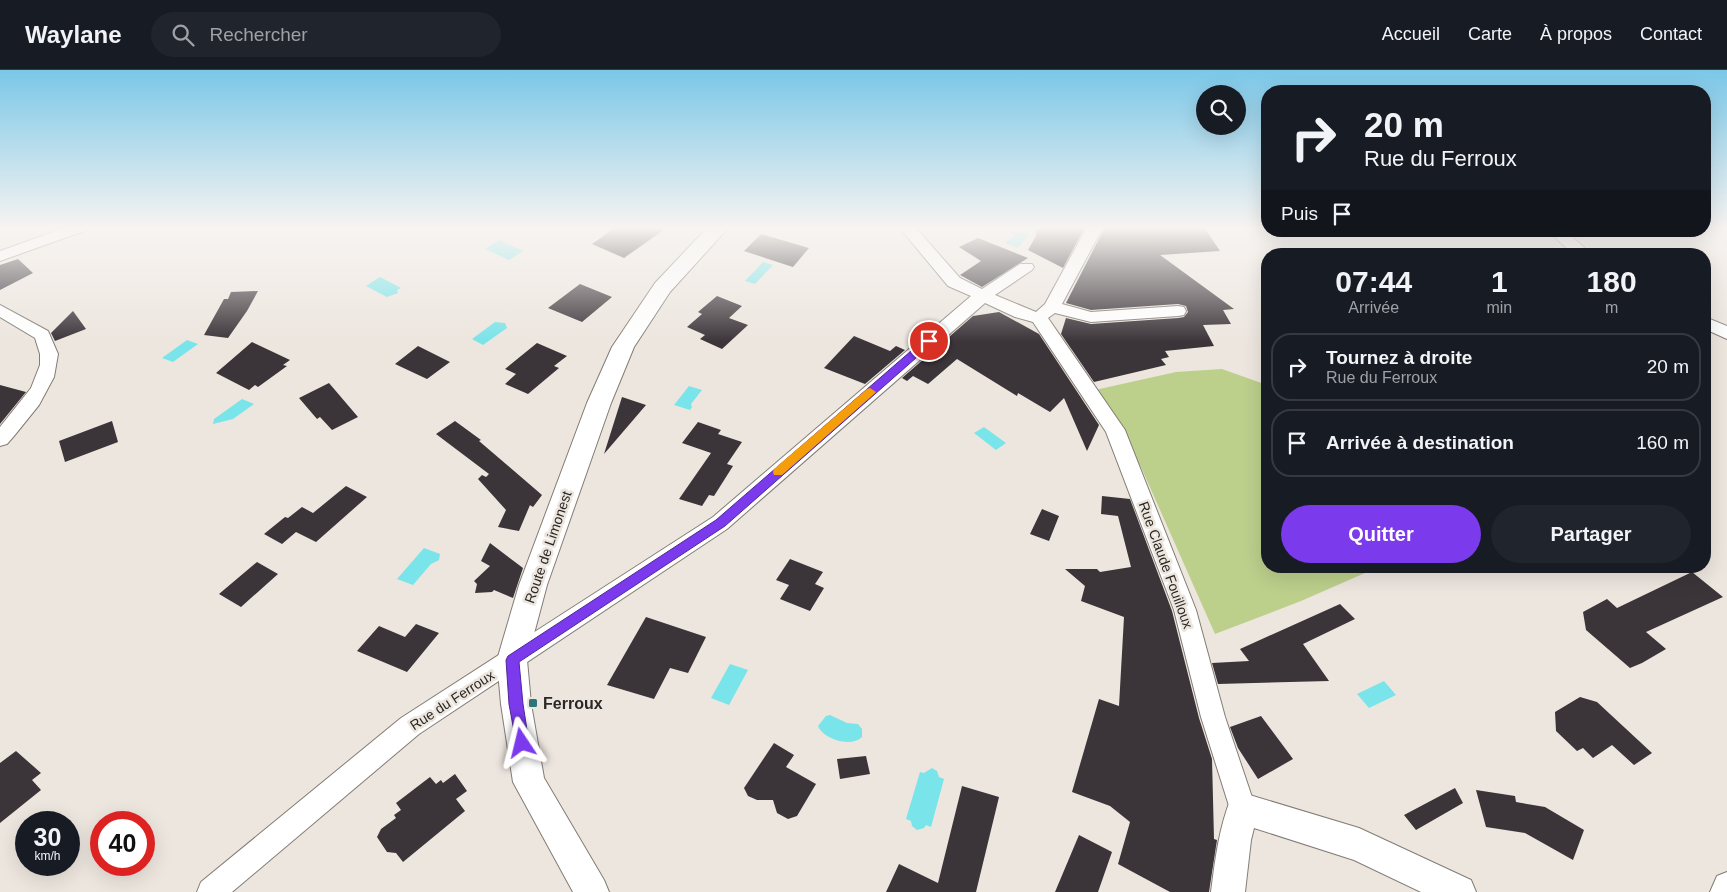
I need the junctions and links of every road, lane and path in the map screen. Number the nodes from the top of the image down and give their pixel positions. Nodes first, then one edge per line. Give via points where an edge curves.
1 (683, 265) edge
2 (939, 265) edge
3 (1072, 265) edge
4 (1026, 267) dead end
5 (982, 296) junction
6 (0, 310) edge
7 (1178, 311) dead end
8 (1045, 312) junction
9 (1711, 325) edge
10 (1727, 333) edge
11 (0, 439) edge
12 (512, 660) junction
13 (1242, 810) junction
14 (1727, 886) edge
15 (212, 892) edge
16 (592, 892) edge
17 (1228, 892) edge
18 (1459, 892) edge
19 (1724, 892) edge

1 - 12 street, Route de Limonest via 662,288 623,347 599,403 533,585
2 - 5 street via 954,282
3 - 8 street
4 - 5 street, Rue du Ferroux
5 - 8 street via 1021,313
5 - 12 street, Rue du Ferroux via 720,523
6 - 11 street via 42,336 49,354 46,377 18,421
7 - 8 street via 1091,317
8 - 13 street, Rue Claude Fouilloux via 1115,430 1185,610 1212,717
9 - 10 street
12 - 15 street, Rue du Ferroux via 410,726
12 - 16 street, Route de Limonest via 529,782
13 - 17 street via 1234,840
13 - 18 street via 1359,845
14 - 19 street

